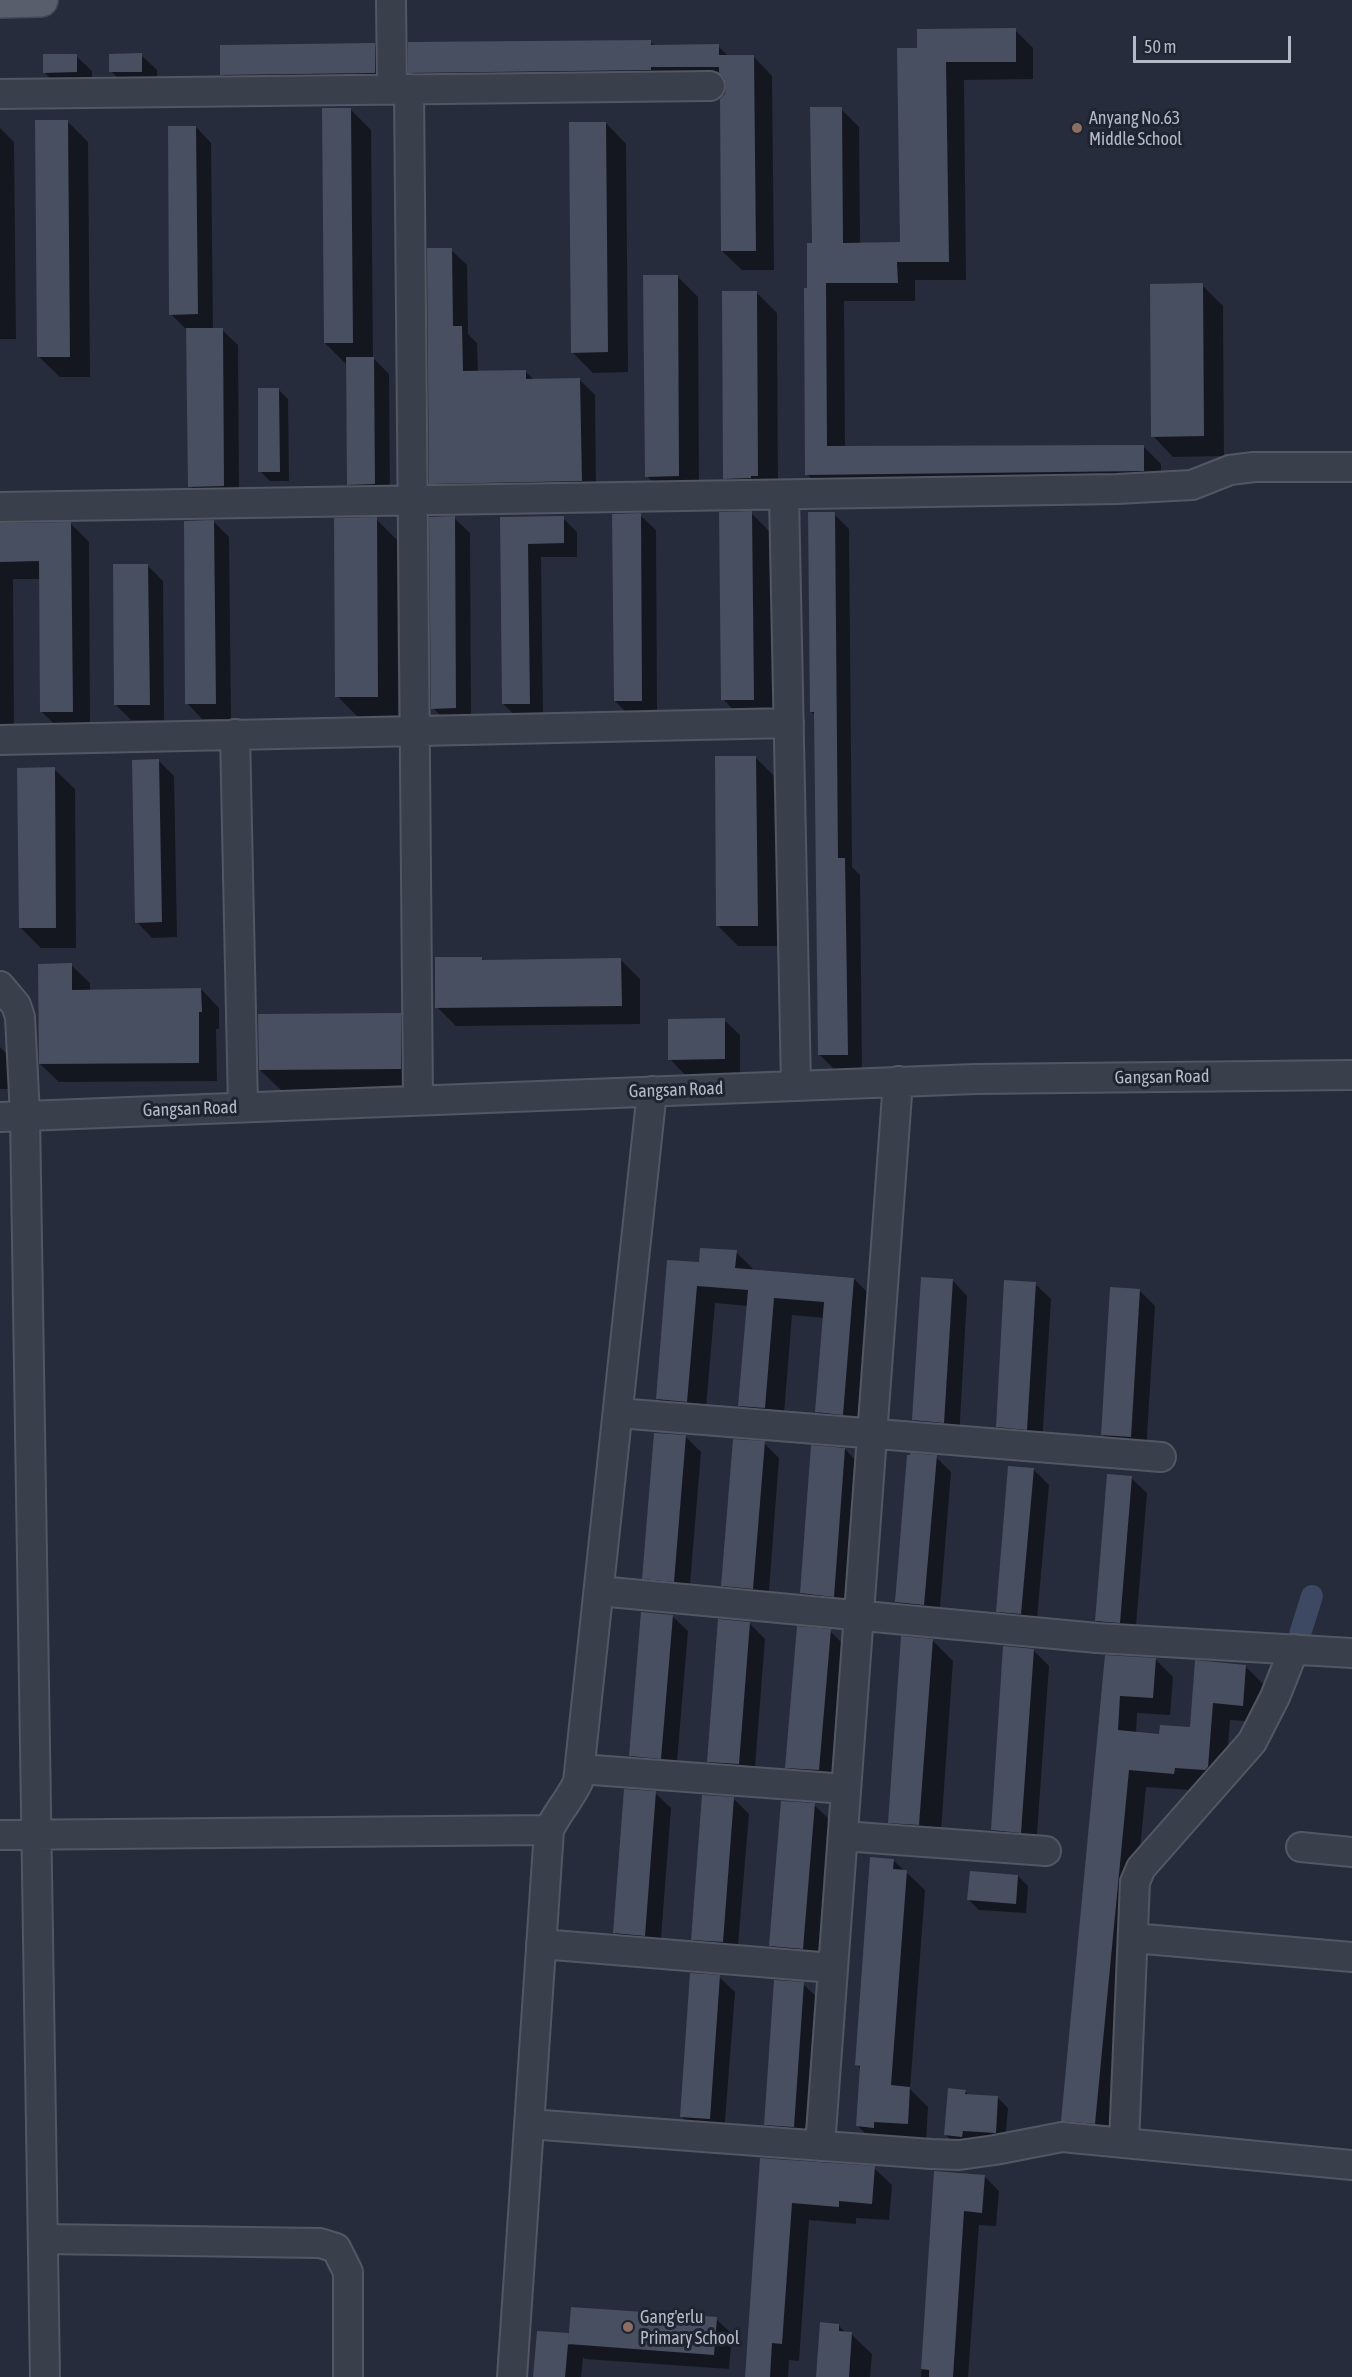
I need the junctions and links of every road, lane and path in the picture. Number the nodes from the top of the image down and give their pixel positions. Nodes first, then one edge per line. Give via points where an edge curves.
1 (41, 0) edge
2 (391, 0) edge
3 (0, 1) edge
4 (710, 86) dead end
5 (401, 89) junction
6 (0, 94) edge
7 (1352, 467) edge
8 (784, 495) junction
9 (412, 501) junction
10 (0, 507) edge
11 (789, 723) junction
12 (414, 730) junction
13 (235, 734) junction
14 (0, 740) edge
15 (0, 986) edge
16 (1352, 1075) edge
17 (898, 1082) junction
18 (796, 1086) junction
19 (652, 1091) junction
20 (418, 1100) junction
21 (243, 1107) junction
22 (12, 1116) edge
23 (618, 1413) junction
24 (872, 1434) junction
25 (1161, 1457) dead end
26 (599, 1591) junction
27 (859, 1615) junction
28 (1294, 1649) junction
29 (1352, 1653) edge
30 (580, 1769) junction
31 (846, 1788) junction
32 (549, 1830) junction
33 (36, 1834) junction
34 (0, 1835) edge
35 (843, 1836) junction
36 (1301, 1847) dead end
37 (1046, 1851) dead end
38 (1352, 1852) edge
39 (1133, 1938) junction
40 (541, 1944) junction
41 (1352, 1957) edge
42 (833, 1968) junction
43 (529, 2124) junction
44 (1124, 2143) junction
45 (820, 2146) junction
46 (1352, 2165) edge
47 (43, 2239) junction
48 (45, 2377) edge
49 (348, 2377) edge
50 (512, 2377) edge

1 - 3 main road
2 - 5 street
4 - 5 street
5 - 6 street
5 - 9 street
7 - 8 street via 1254,467 1230,470 1192,485 1117,489
8 - 9 street
8 - 11 street
9 - 10 street
9 - 12 street
11 - 12 street
11 - 18 street
12 - 13 street
12 - 20 street
13 - 14 street
13 - 21 street
15 - 22 street via 16,1005 20,1017
16 - 17 street, Gangsan Road
17 - 18 street, Gangsan Road
17 - 24 street
18 - 19 street, Gangsan Road
19 - 20 street, Gangsan Road
19 - 23 street
20 - 21 street, Gangsan Road
21 - 22 street, Gangsan Road
22 - 33 street
23 - 24 street
23 - 26 street
24 - 25 street
24 - 27 street
26 - 27 street
26 - 30 street
27 - 28 street via 1097,1638
27 - 31 street
28 - 29 street
28 - 39 street via 1252,1742 1141,1868 1135,1882
30 - 31 street
30 - 32 street via 571,1798
31 - 35 street
32 - 33 street
32 - 40 street
33 - 34 street
33 - 47 street
35 - 37 street
35 - 42 street
36 - 38 street
39 - 41 street
39 - 44 street
40 - 42 street
40 - 43 street
42 - 45 street
43 - 45 street
43 - 50 street
44 - 45 street via 1062,2137 959,2155
44 - 46 street
47 - 48 street
47 - 49 street via 320,2244 336,2248 348,2272

